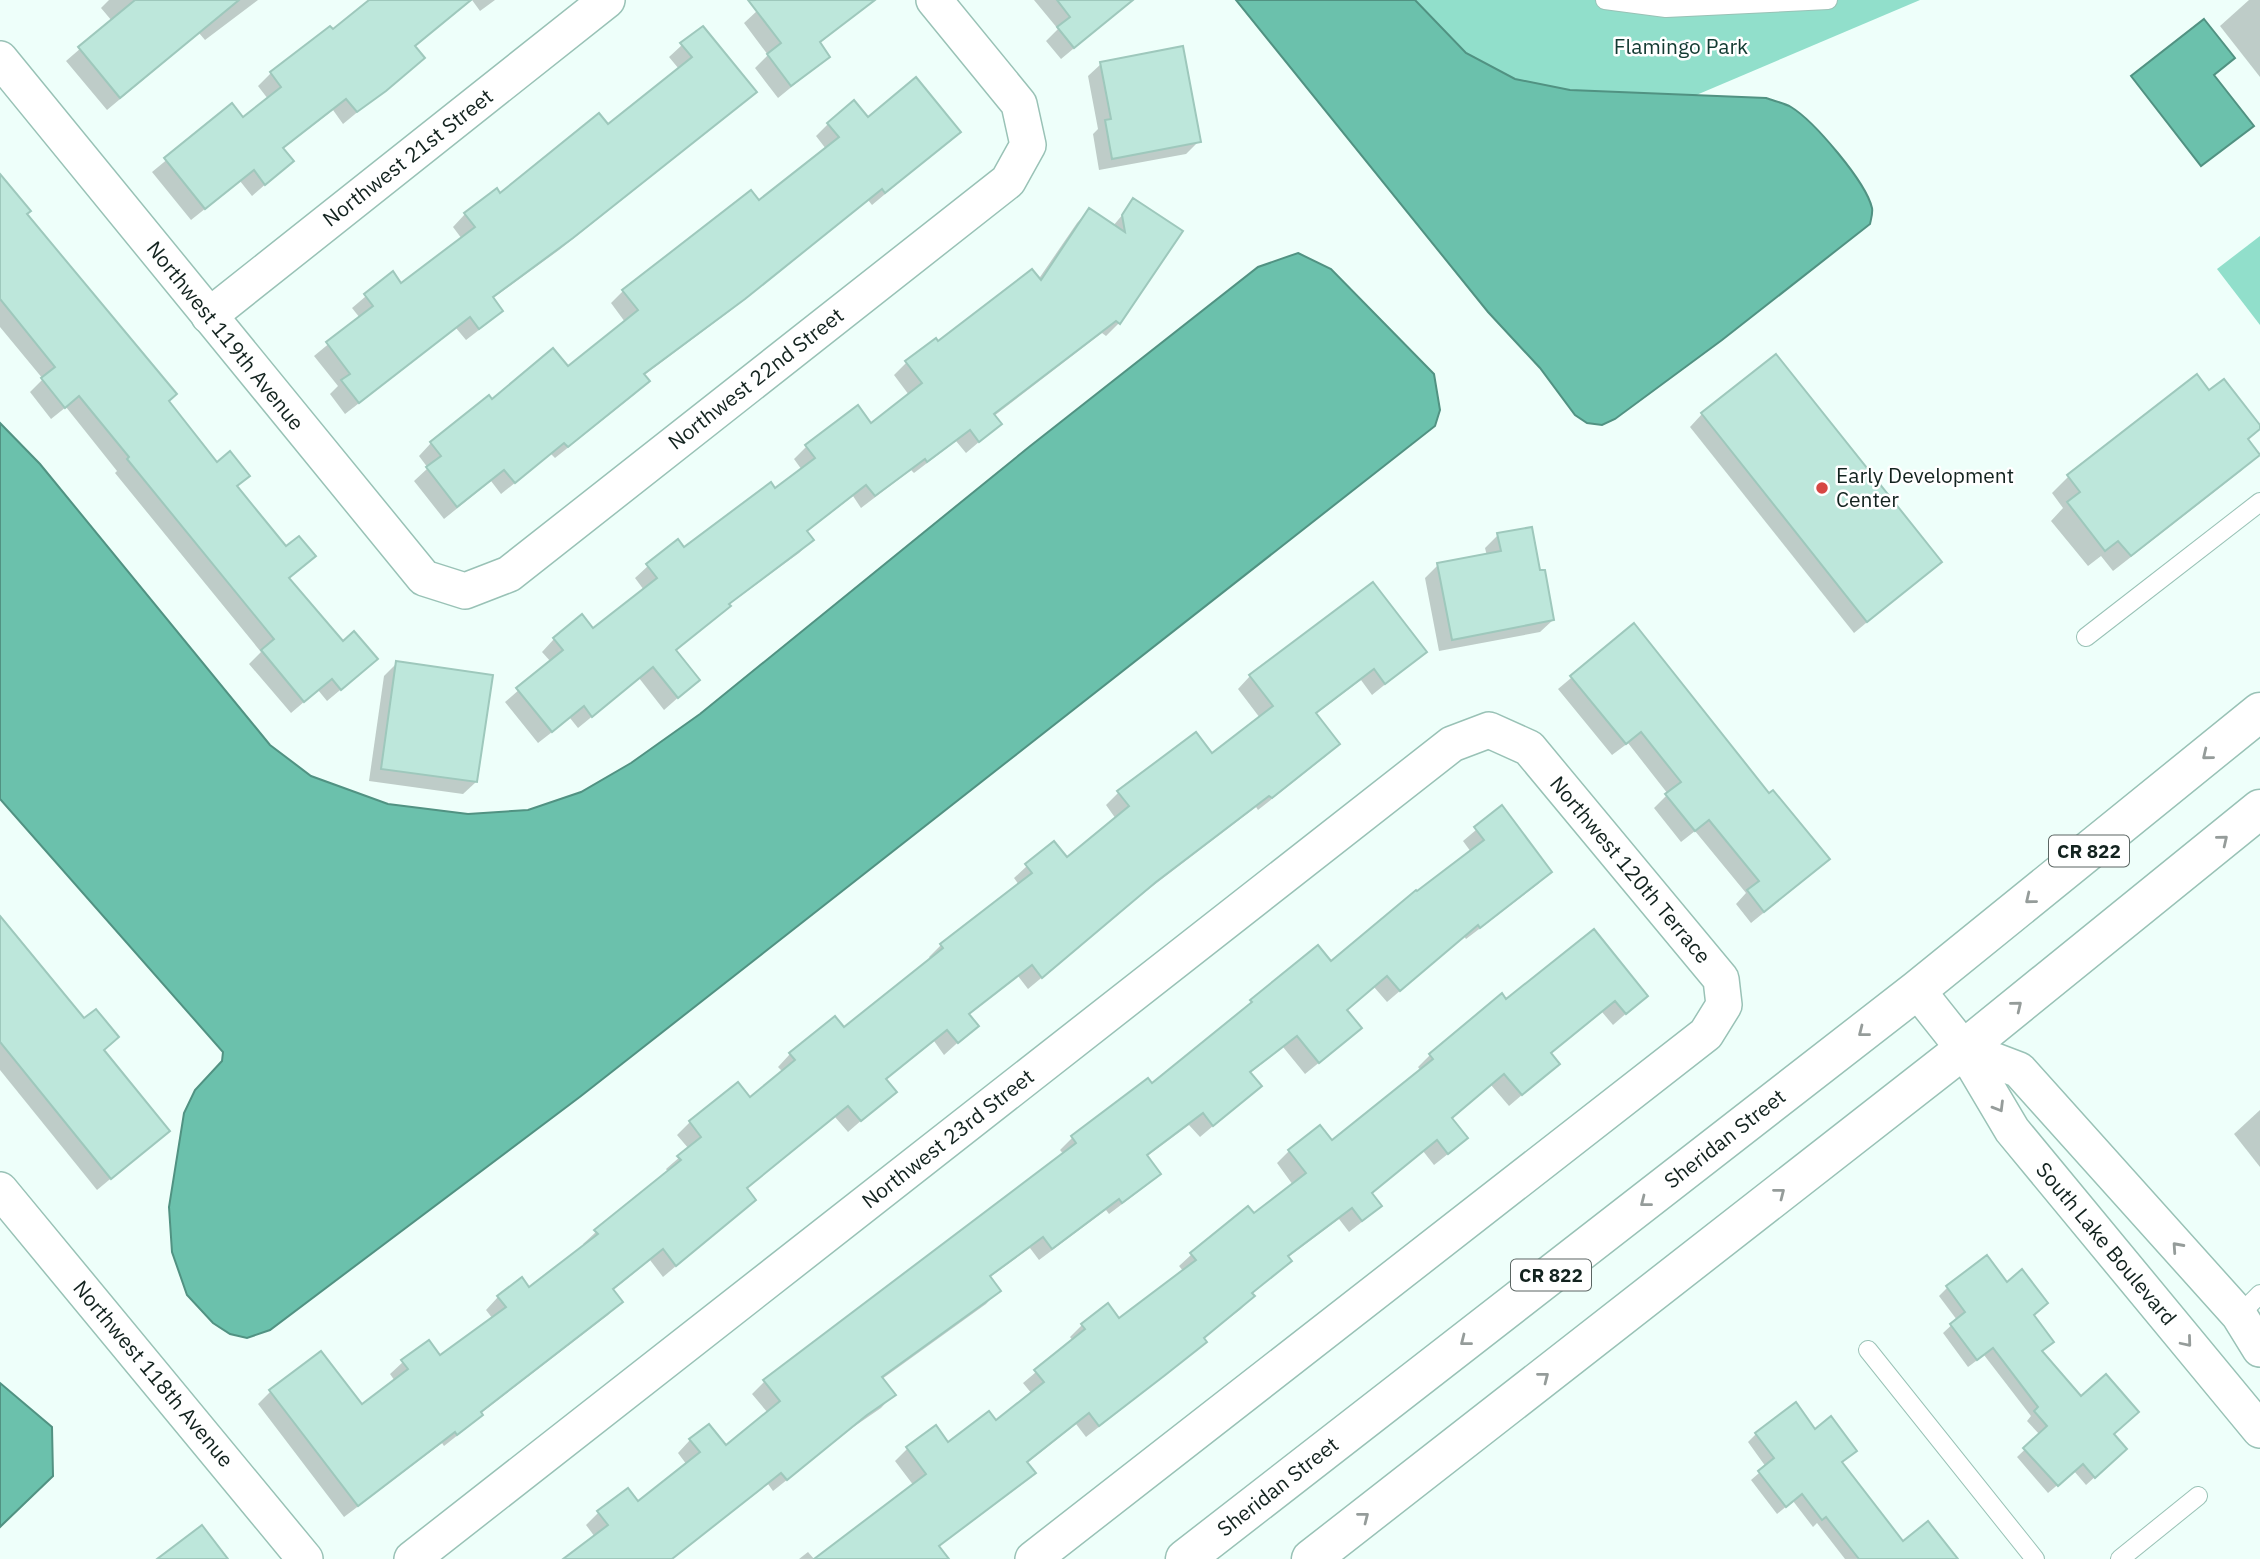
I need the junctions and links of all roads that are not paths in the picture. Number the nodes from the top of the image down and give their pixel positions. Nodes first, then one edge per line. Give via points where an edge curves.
1 (607, 0) edge
2 (933, 0) edge
3 (1605, 0) edge
4 (1828, 0) edge
5 (0, 59) edge
6 (209, 316) junction
7 (2260, 502) edge
8 (465, 591) joint
9 (2086, 637) dead end
10 (2260, 712) edge
11 (1489, 730) joint
12 (2260, 809) edge
13 (1917, 990) junction
14 (1964, 1049) junction
15 (0, 1190) edge
16 (2250, 1304) edge
17 (2260, 1349) edge
18 (1868, 1350) dead end
19 (2260, 1430) edge
20 (2198, 1496) dead end
21 (305, 1559) edge
22 (412, 1559) edge
23 (1033, 1559) edge
24 (1185, 1559) edge
25 (1311, 1559) edge
26 (2035, 1559) edge
27 (2120, 1559) edge

1 - 6 street, Northwest 21st Street
2 - 8 street, Northwest 22nd Street via 1019,104 1028,145 1008,180 509,573
3 - 4 lane via 1666,9
5 - 6 street, Northwest 119th Avenue
6 - 8 street, Northwest 119th Avenue via 424,578
7 - 9 lane
10 -> 13 main road, Sheridan Street / CR 822
11 - 22 street, Northwest 23rd Street via 1452,744
11 - 23 street, Northwest 120th Terrace via 1529,748 1721,979 1724,1004 1706,1034
14 -> 12 main road
13 - 14 street, South Lake Boulevard
13 -> 24 main road, Sheridan Street / CR 822
16 -> 14 street via 2019,1070
14 -> 19 street, South Lake Boulevard via 2012,1130
25 -> 14 main road
15 - 21 street, Northwest 118th Avenue
16 - 17 street
18 - 26 lane
20 - 27 lane

